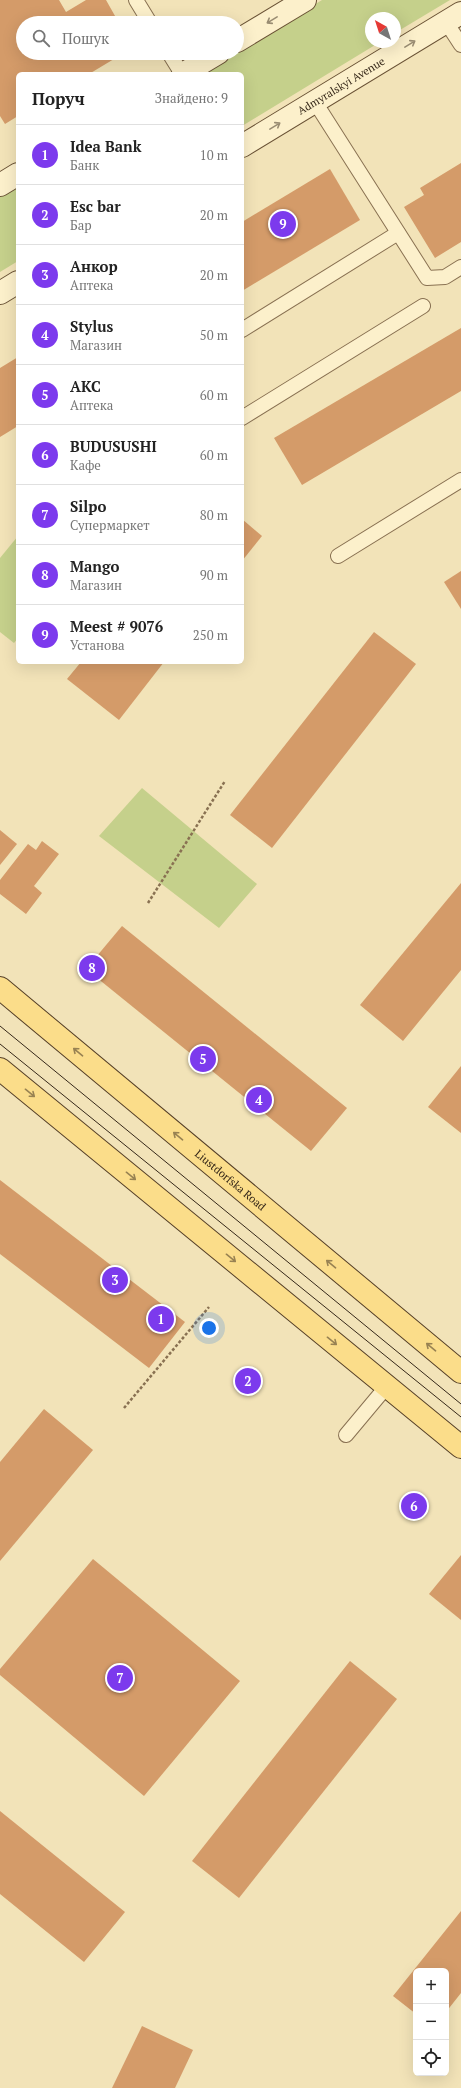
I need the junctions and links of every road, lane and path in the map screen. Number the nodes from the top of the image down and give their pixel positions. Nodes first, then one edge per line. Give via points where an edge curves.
1 (136, 0) edge
2 (305, 0) edge
3 (146, 16) edge
4 (454, 18) edge
5 (244, 37) edge
6 (461, 44) edge
7 (173, 60) edge
8 (206, 60) edge
9 (181, 72) edge
10 (185, 72) edge
11 (315, 102) junction
12 (244, 145) edge
13 (16, 175) edge
14 (0, 185) edge
15 (398, 233) junction
16 (461, 267) edge
17 (16, 283) edge
18 (0, 293) edge
19 (423, 306) dead end
20 (244, 329) edge
21 (244, 417) edge
22 (461, 480) edge
23 (338, 556) dead end
24 (226, 781) dead end
25 (148, 903) dead end
26 (0, 988) edge
27 (0, 1069) edge
28 (209, 1307) dead end
29 (461, 1372) edge
30 (387, 1386) junction
31 (124, 1408) dead end
32 (346, 1435) dead end
33 (461, 1447) edge

1 - 3 lane
2 -> 5 main road
4 - 6 lane
11 -> 4 main road, Admyralskyi Avenue
7 - 9 lane
8 - 10 main road
12 -> 11 main road, Admyralskyi Avenue
11 - 15 lane
13 - 14 main road
15 - 16 lane via 427,278 444,277
15 - 20 lane
17 - 18 main road
19 - 21 lane
22 - 23 lane
24 - 25 path
29 -> 26 main road, Liustdorfska Road
27 -> 30 main road
28 - 31 path
30 - 32 lane
30 - 33 main road

